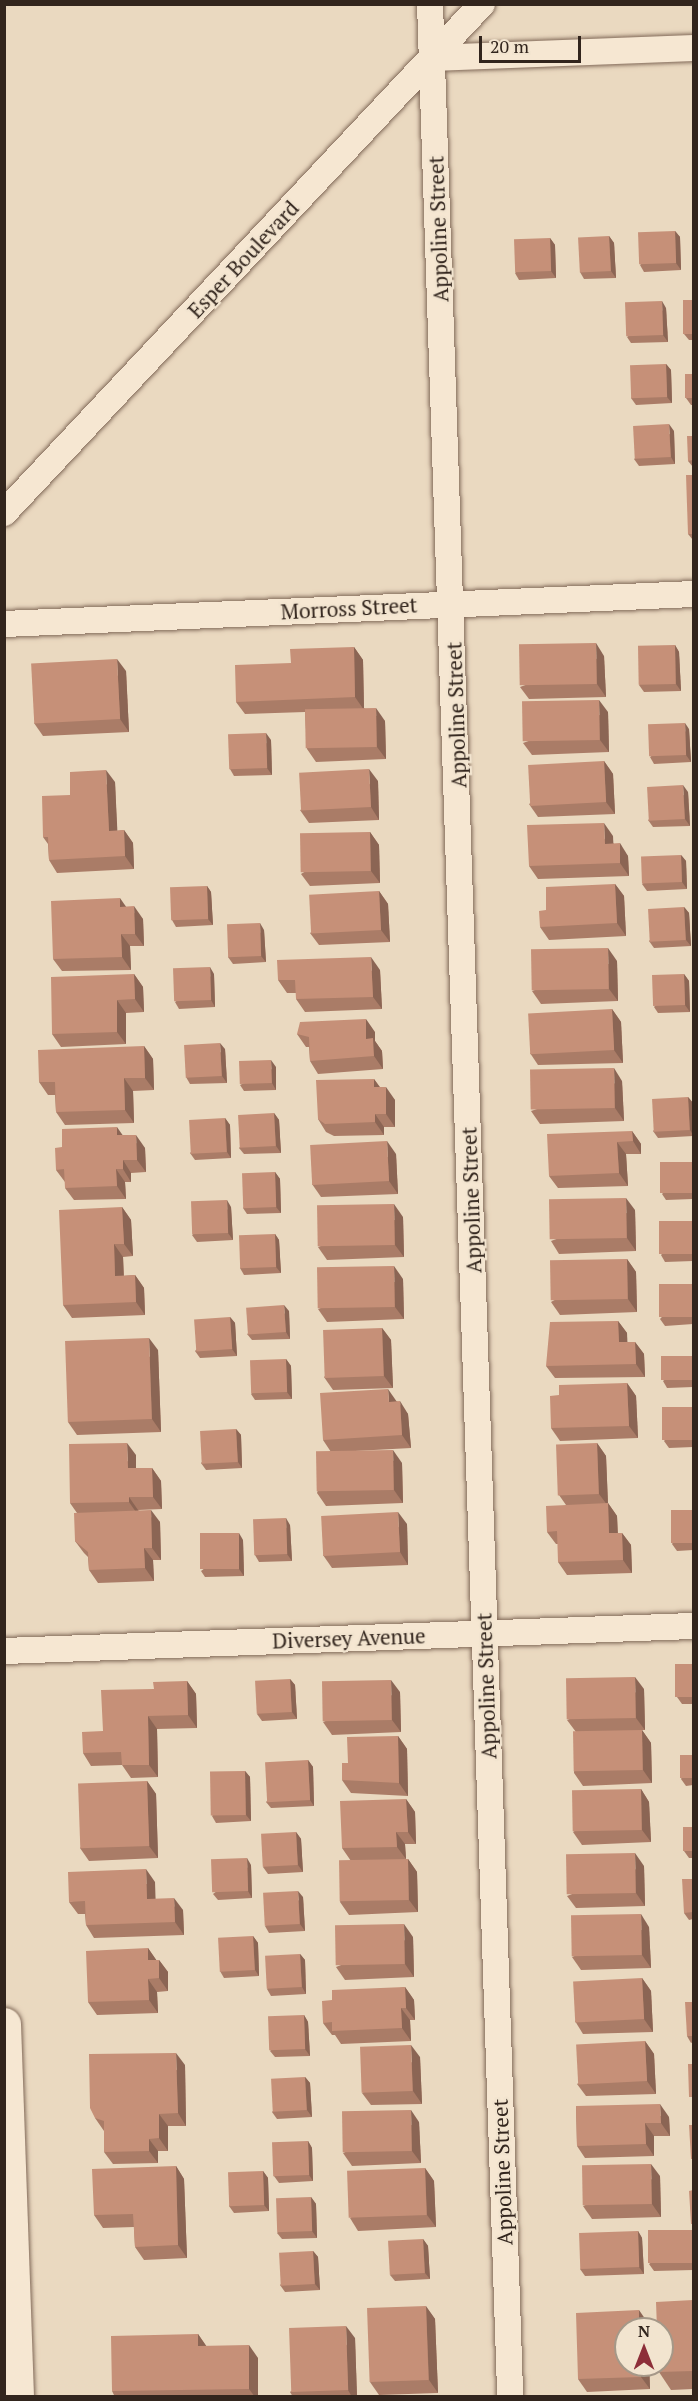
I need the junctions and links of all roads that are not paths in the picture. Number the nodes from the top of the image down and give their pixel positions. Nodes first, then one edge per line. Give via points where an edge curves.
1 (430, 4) edge
2 (482, 4) edge
3 (693, 48) edge
4 (432, 58) junction
5 (4, 513) edge
6 (693, 594) edge
7 (453, 603) junction
8 (4, 624) edge
9 (693, 1626) edge
10 (484, 1633) junction
11 (4, 1651) edge
12 (4, 2024) edge
13 (17, 2397) edge
14 (510, 2397) edge

1 - 4 street, Appoline Street
2 - 4 street, Esper Boulevard
3 - 4 street
4 - 5 street, Esper Boulevard
4 - 7 street, Appoline Street
6 - 7 street, Morross Street
7 - 8 street, Morross Street
7 - 10 street, Appoline Street
9 - 10 street, Diversey Avenue
10 - 11 street, Diversey Avenue
10 - 14 street, Appoline Street
12 - 13 street

